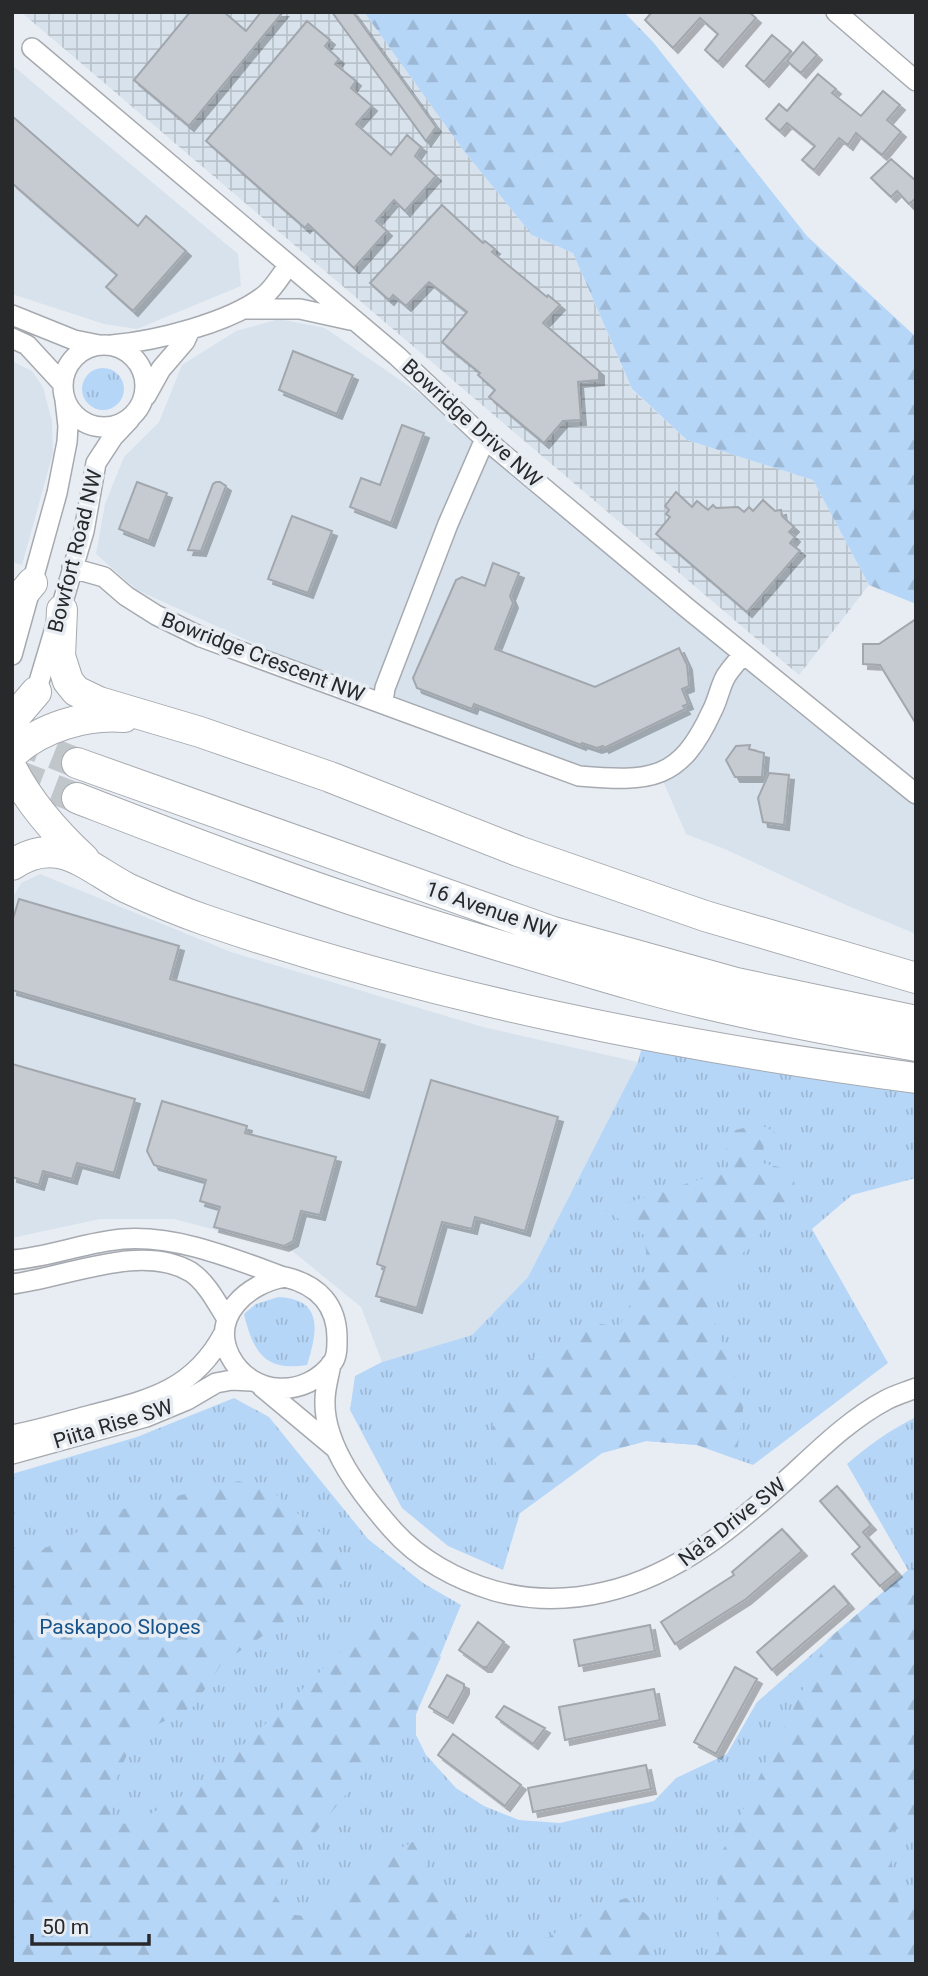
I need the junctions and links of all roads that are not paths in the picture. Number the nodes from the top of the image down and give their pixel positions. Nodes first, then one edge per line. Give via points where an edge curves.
1 (836, 12) edge
2 (32, 48) dead end
3 (916, 81) edge
4 (288, 266) junction
5 (240, 309) junction
6 (12, 316) edge
7 (355, 321) junction
8 (190, 330) junction
9 (12, 338) edge
10 (105, 345) junction
11 (64, 392) junction
12 (144, 399) junction
13 (130, 419) junction
14 (485, 439) junction
15 (72, 568) junction
16 (32, 583) junction
17 (12, 607) edge
18 (62, 610) junction
19 (743, 654) junction
20 (12, 655) edge
21 (36, 692) joint
22 (383, 702) junction
23 (173, 725) junction
24 (14, 757) edge
25 (77, 762) tunnel mouth
26 (916, 794) edge
27 (78, 797) tunnel mouth
28 (12, 865) edge
29 (92, 866) junction
30 (916, 978) edge
31 (916, 1021) edge
32 (916, 1046) edge
33 (916, 1078) edge
34 (12, 1260) edge
35 (285, 1277) junction
36 (12, 1284) edge
37 (225, 1326) junction
38 (331, 1364) junction
39 (256, 1383) junction
40 (916, 1388) edge
41 (12, 1435) edge
42 (335, 1448) junction
43 (12, 1454) edge

1 - 3 street
2 - 4 street, Bowridge Drive NW
4 - 5 street via 265,295
4 - 7 street, Bowridge Drive NW
5 - 7 street via 300,309
5 - 8 street
6 - 10 street via 74,340
7 - 14 street, Bowridge Drive NW
8 - 10 street
8 - 12 street
9 - 11 street via 27,345
10 - 11 street via 90,347 74,358 64,374
10 - 12 street via 132,356 140,365 145,376
11 - 13 street via 75,416 92,426 112,427
11 - 16 street, Bowfort Road NW via 67,442
12 - 13 street
13 - 15 street, Bowfort Road NW via 96,463
14 - 19 street, Bowridge Drive NW
14 - 22 street, Bowridge Crescent NW via 426,578
15 - 18 street, Bowfort Road NW
15 - 22 street, Bowridge Crescent NW via 104,576 156,615 201,637
16 - 17 highway
16 - 20 street, Bowfort Road NW
18 - 21 street, Bowfort Road NW
18 - 23 highway via 60,656 76,691
19 - 22 street, Bowridge Crescent NW via 725,677 702,734 687,755 660,774 622,779 579,776
19 - 26 street, Bowridge Drive NW
21 - 24 highway
23 - 24 highway via 136,718 75,721
23 - 30 highway via 330,777 518,851 692,912
24 - 29 highway via 28,795 57,835
25 - 31 highway, 16 Avenue NW via 554,932 736,983
27 - 32 highway, 16 Avenue NW via 341,896 491,943 671,994
28 - 29 highway via 50,852
29 - 33 highway via 148,898 206,920 314,956 468,998 634,1034
34 - 35 street via 135,1238 180,1244
35 - 37 street via 248,1292 232,1308
35 - 38 street via 313,1288 333,1311 337,1337
36 - 37 street via 117,1262 167,1263 191,1272 209,1289
37 - 39 street via 229,1353 238,1370
37 - 41 street, Piita Rise SW via 203,1366 176,1387 138,1402
38 - 39 street via 296,1386 273,1388
38 - 42 street, Na'a Drive SW via 324,1399
39 - 42 street, Na'a Drive SW
39 - 43 street, Piita Rise SW via 216,1383 146,1417
40 - 42 street, Na'a Drive SW via 886,1400 836,1434 735,1523 673,1568 633,1585 554,1600 484,1587 428,1560 397,1535 372,1506

